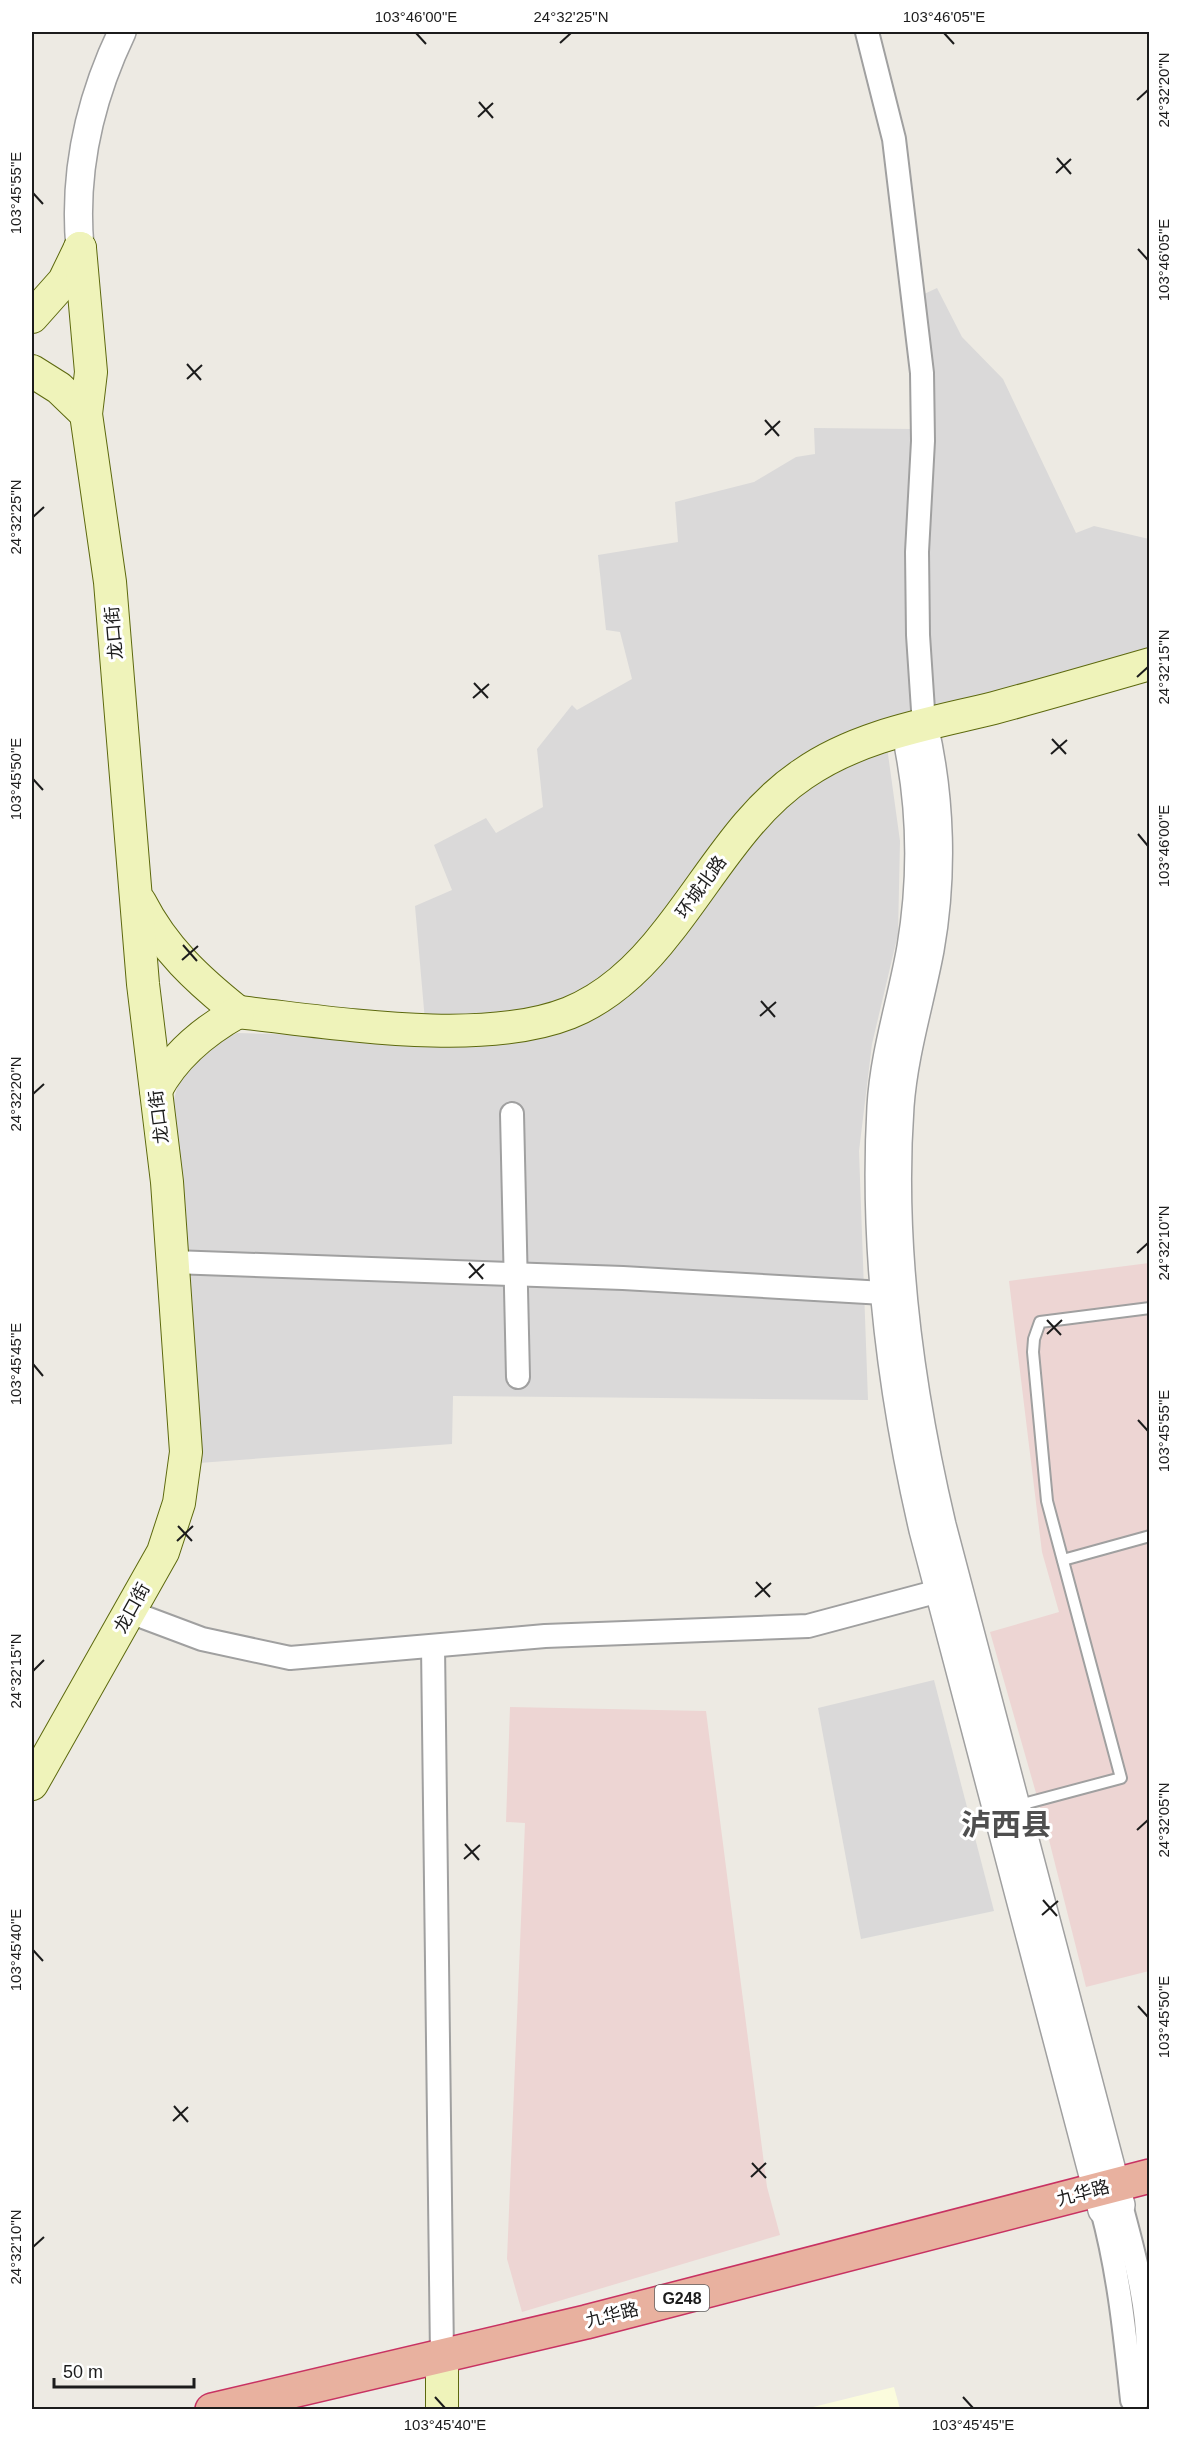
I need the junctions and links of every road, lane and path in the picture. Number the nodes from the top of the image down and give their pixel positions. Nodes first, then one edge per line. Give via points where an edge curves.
1 (122, 32) edge
2 (867, 32) edge
3 (80, 248) junction
4 (32, 317) edge
5 (32, 371) edge
6 (86, 414) junction
7 (1149, 664) edge
8 (915, 728) junction
9 (137, 897) junction
10 (238, 1012) junction
11 (156, 1090) junction
12 (512, 1114) dead end
13 (173, 1262) junction
14 (516, 1274) junction
15 (884, 1293) junction
16 (1149, 1308) edge
17 (518, 1377) dead end
18 (1149, 1536) edge
19 (1063, 1560) junction
20 (939, 1591) junction
21 (130, 1612) junction
22 (433, 1646) junction
23 (34, 1774) edge
24 (1016, 1806) junction
25 (1149, 2176) edge
26 (1117, 2197) edge
27 (442, 2366) junction
28 (212, 2409) edge
29 (303, 2409) edge
30 (442, 2409) edge
31 (1133, 2409) edge

1 - 3 street via 97,89 80,163 76,209
2 - 8 street via 894,139 922,373
3 - 4 main road via 64,280
3 - 6 main road, 龙口街 via 91,372
5 - 6 main road via 59,388
6 - 9 main road, 龙口街 via 110,582
7 - 8 main road, 环城北路
8 - 10 main road, 环城北路 via 861,743 786,787 752,819 649,955 606,993 571,1012 515,1027 420,1029
8 - 15 street via 918,879 911,945 890,1039 881,1106
8 - 24 street via 937,814 937,889 900,1108 904,1291 929,1468
9 - 10 main road via 171,952
9 - 11 main road, 龙口街
10 - 11 main road via 191,1045
11 - 13 main road, 龙口街
12 - 14 street
13 - 14 street
13 - 21 main road, 龙口街 via 186,1427 184,1477 163,1552
14 - 15 street
14 - 17 street
15 - 20 street via 910,1472
16 - 19 lane via 1040,1322 1036,1329 1033,1352 1047,1501
18 - 19 lane
19 - 24 lane via 1121,1778
20 - 22 street via 808,1626 545,1636
20 - 26 street
21 - 22 street via 202,1639 290,1658
21 - 23 main road, 龙口街
22 - 27 street
24 - 26 street
25 - 26 highway, 九华路 / G248
26 - 27 highway, 九华路 / G248 via 759,2300
26 - 31 street via 1115,2257
27 - 28 highway, 九华路 / G248
27 - 29 highway, 九华路 / G248
27 - 30 main road

